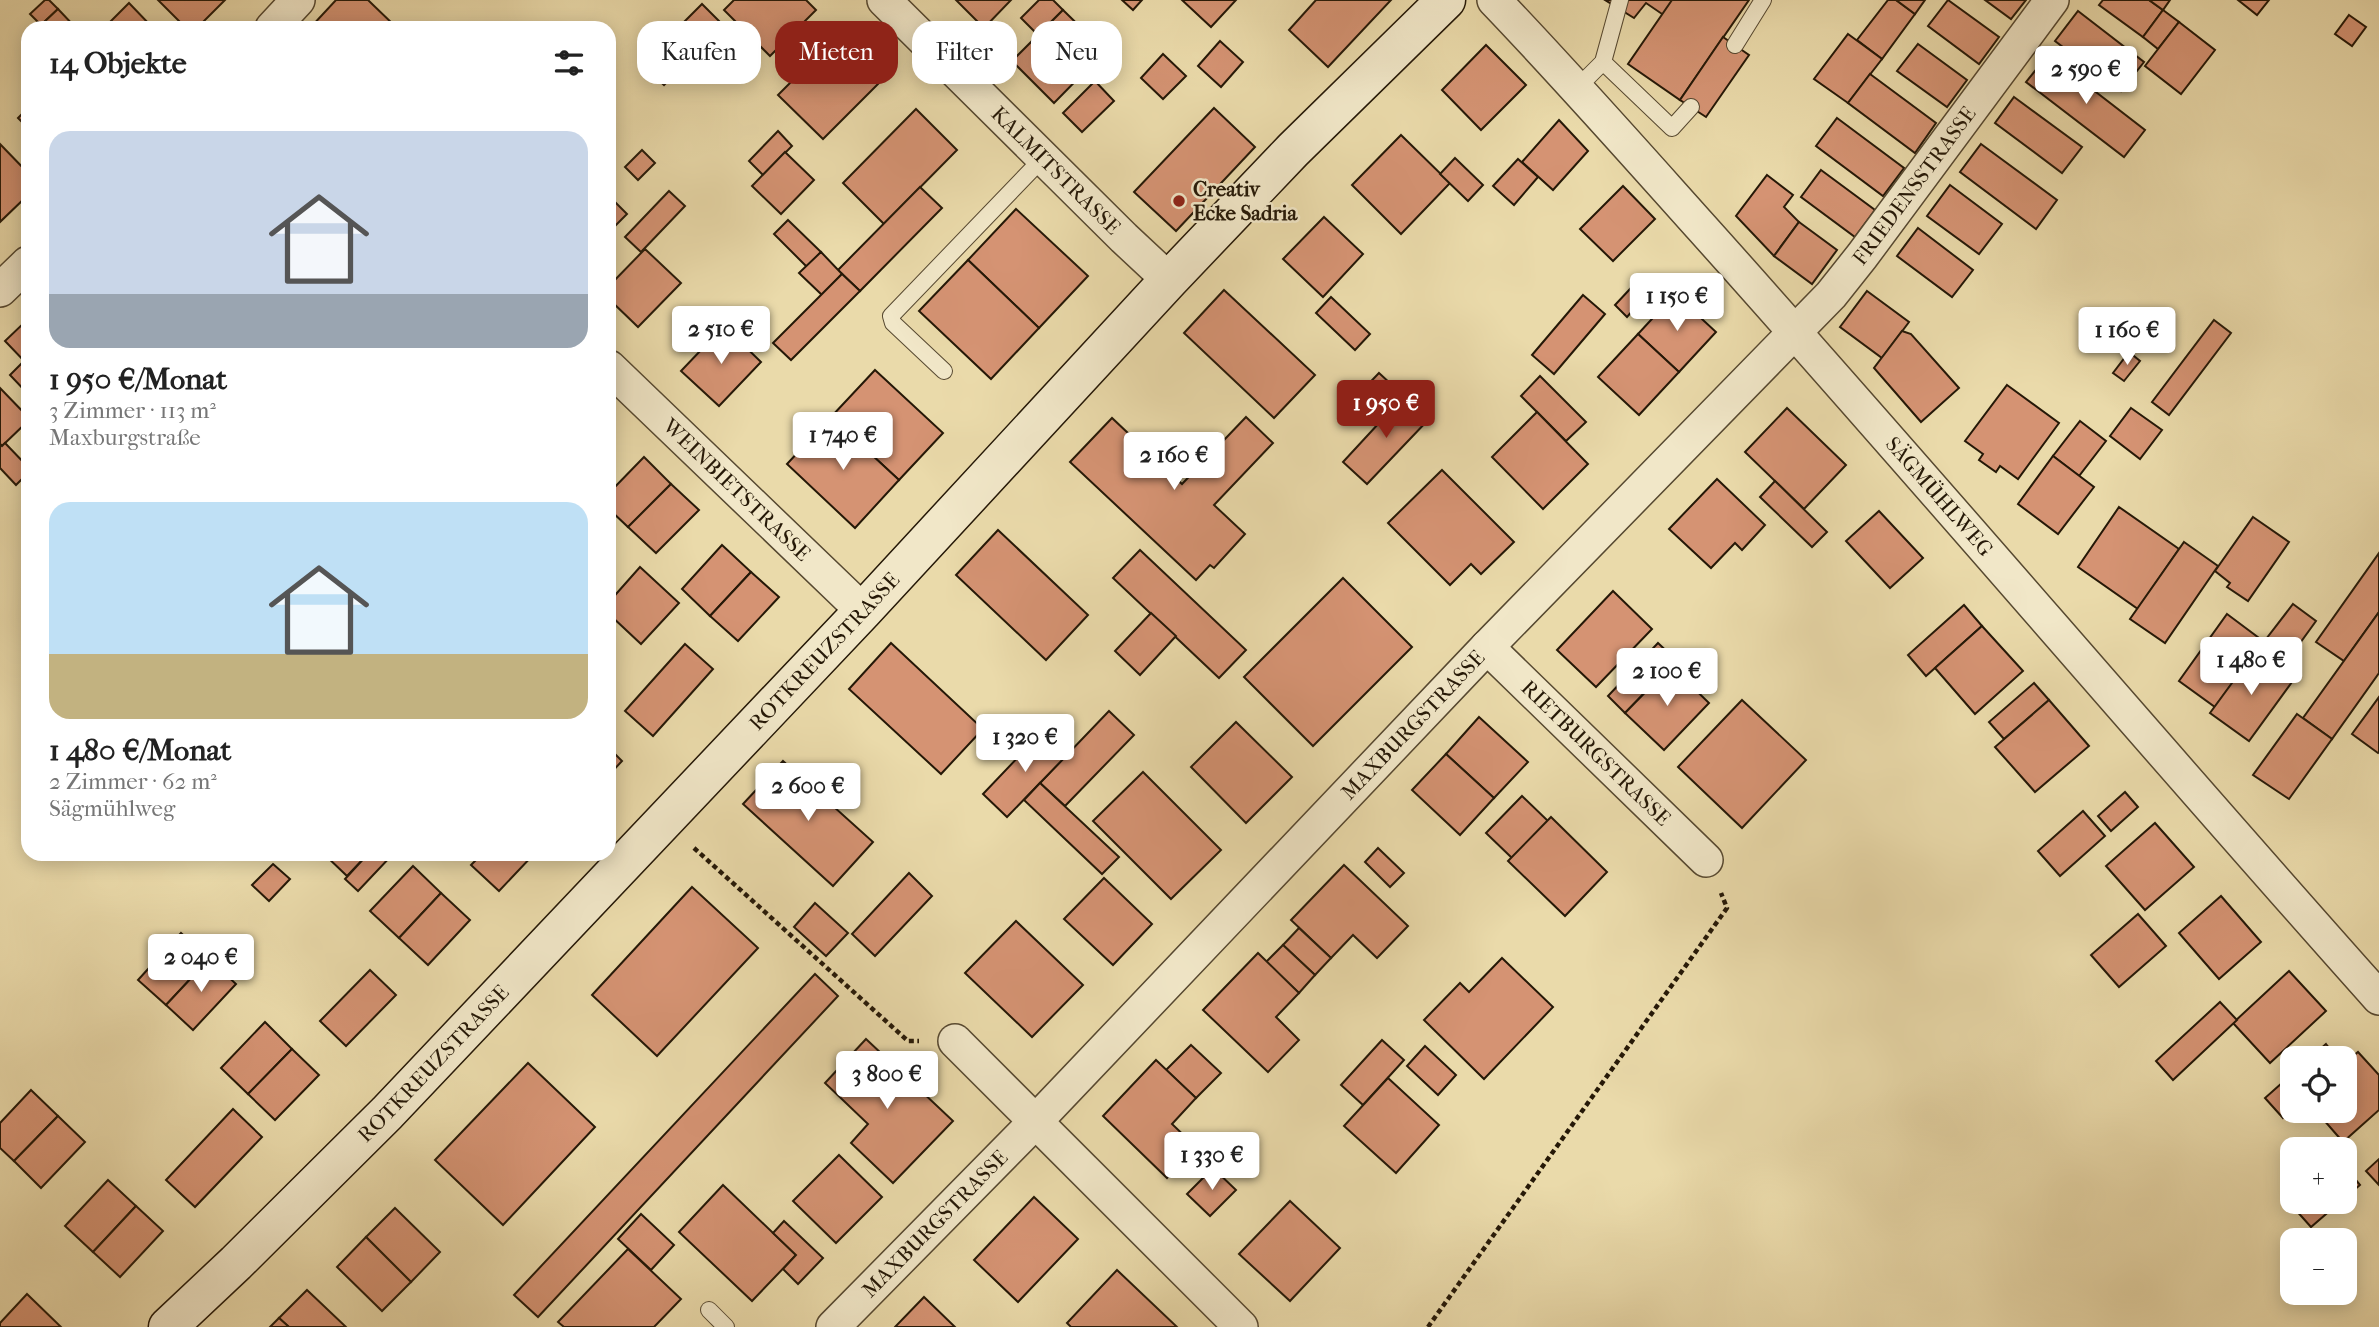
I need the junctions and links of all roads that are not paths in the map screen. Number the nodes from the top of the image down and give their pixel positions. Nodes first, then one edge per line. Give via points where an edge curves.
1 (298, 0) edge
2 (884, 0) edge
3 (1446, 0) edge
4 (1493, 0) edge
5 (1620, 0) edge
6 (1763, 0) edge
7 (2052, 0) edge
8 (278, 21) edge
9 (1735, 44) dead end
10 (1603, 62) junction
11 (1577, 88) junction
12 (1691, 107) dead end
13 (1043, 158) junction
14 (21, 270) edge
15 (1169, 280) junction
16 (0, 289) edge
17 (1796, 332) junction
18 (944, 371) dead end
19 (616, 374) edge
20 (863, 611) junction
21 (1487, 647) junction
22 (1706, 860) road end
23 (2379, 998) edge
24 (955, 1041) road end
25 (1036, 1121) junction
26 (709, 1310) dead end
27 (168, 1327) edge
28 (726, 1327) edge
29 (833, 1327) edge
30 (1241, 1327) edge

1 - 8 street
2 - 13 street, KALMITSTRASSE
3 - 15 main road, ROTKREUZSTRASSE
4 - 11 street, SÄGMÜHLWEG
5 - 10 lane
6 - 9 lane
7 - 17 street, FRIEDENSSTRASSE via 1862,256
10 - 11 lane
10 - 12 lane via 1672,128
11 - 17 street, SÄGMÜHLWEG
13 - 15 street, KALMITSTRASSE
13 - 18 lane via 891,316
14 - 16 street
15 - 20 main road, ROTKREUZSTRASSE
17 - 21 street, MAXBURGSTRASSE
17 - 23 street, SÄGMÜHLWEG
19 - 20 street, WEINBIETSTRASSE
20 - 27 main road, ROTKREUZSTRASSE via 387,1114
21 - 22 street, RIETBURGSTRASSE
21 - 25 street, MAXBURGSTRASSE
24 - 25 street
25 - 29 street, MAXBURGSTRASSE
25 - 30 street
26 - 28 lane

